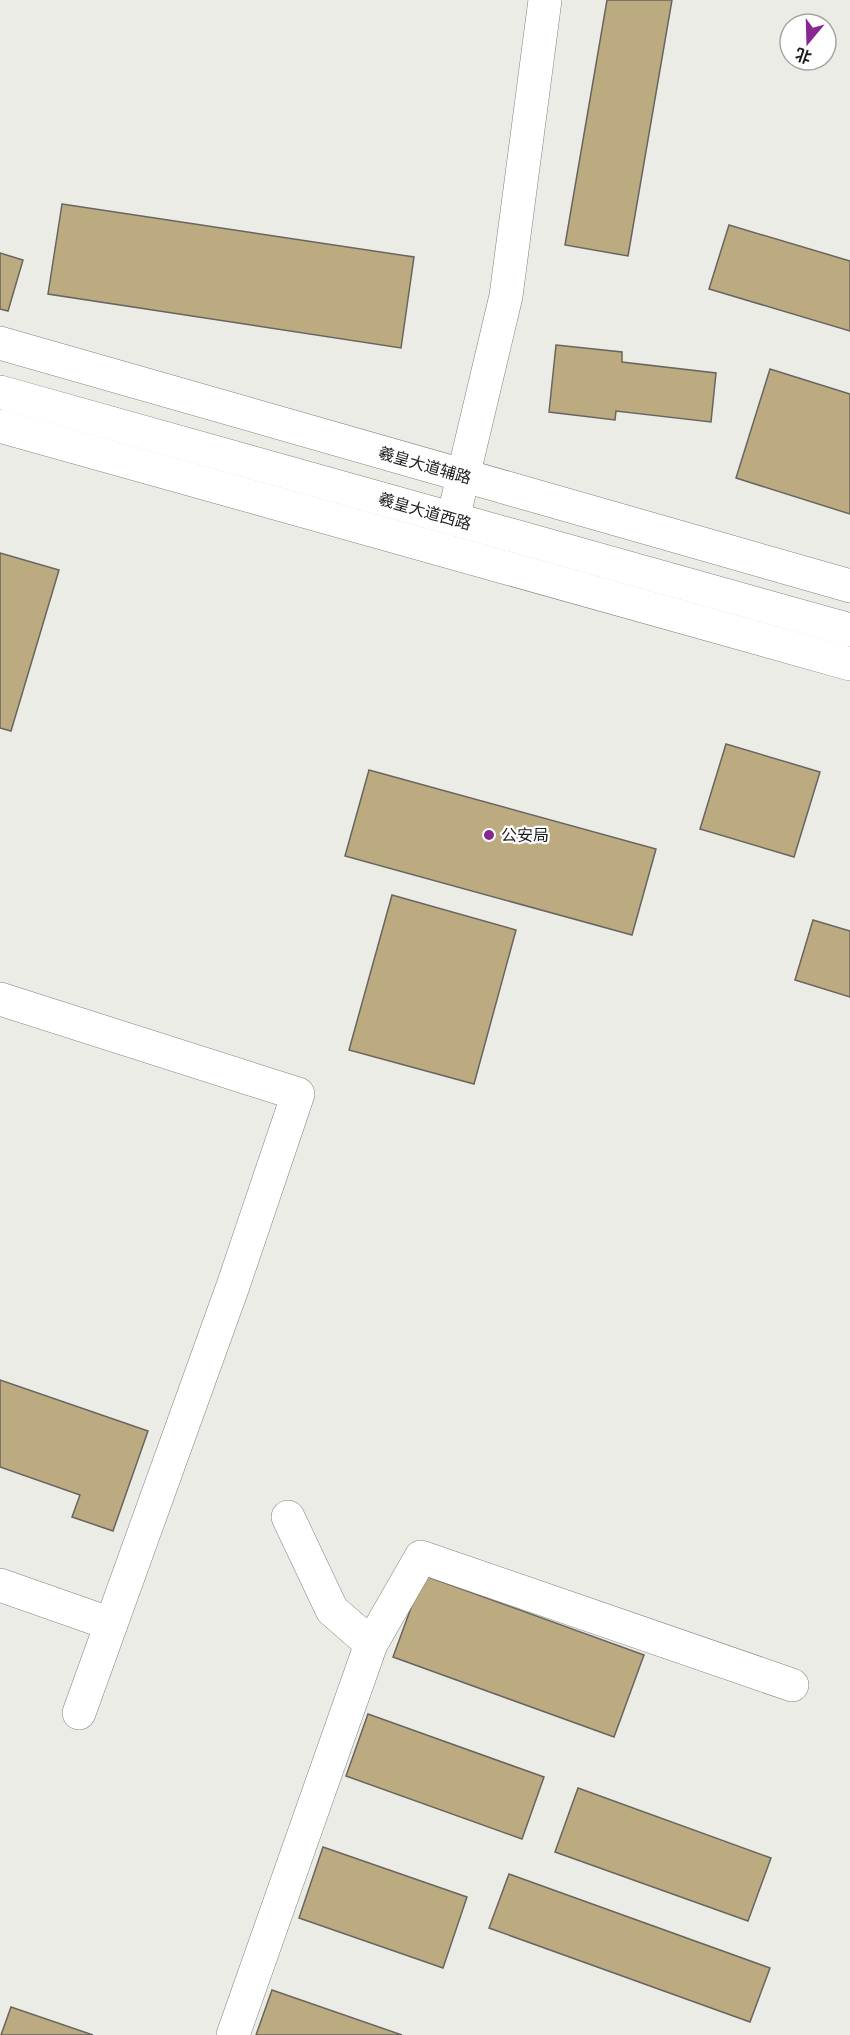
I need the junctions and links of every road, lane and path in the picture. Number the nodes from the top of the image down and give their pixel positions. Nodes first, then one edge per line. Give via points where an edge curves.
1 (545, 0) edge
2 (0, 343) edge
3 (0, 392) edge
4 (0, 426) edge
5 (463, 476) junction
6 (453, 519) junction
7 (850, 586) edge
8 (850, 630) edge
9 (850, 664) edge
10 (0, 999) edge
11 (288, 1517) dead end
12 (0, 1586) edge
13 (111, 1623) junction
14 (371, 1644) junction
15 (792, 1685) dead end
16 (79, 1713) dead end
17 (233, 2035) edge

1 - 5 main road via 506,296
2 - 5 main road, 羲皇大道辅路
3 - 6 main road, 羲皇大道西路
4 - 9 main road, 羲皇大道西路
5 - 6 main road
5 - 7 main road, 羲皇大道辅路
6 - 8 main road, 羲皇大道西路
10 - 13 main road via 298,1094
11 - 14 main road via 332,1610
12 - 13 main road
13 - 16 main road
14 - 15 main road via 421,1557
14 - 17 main road

